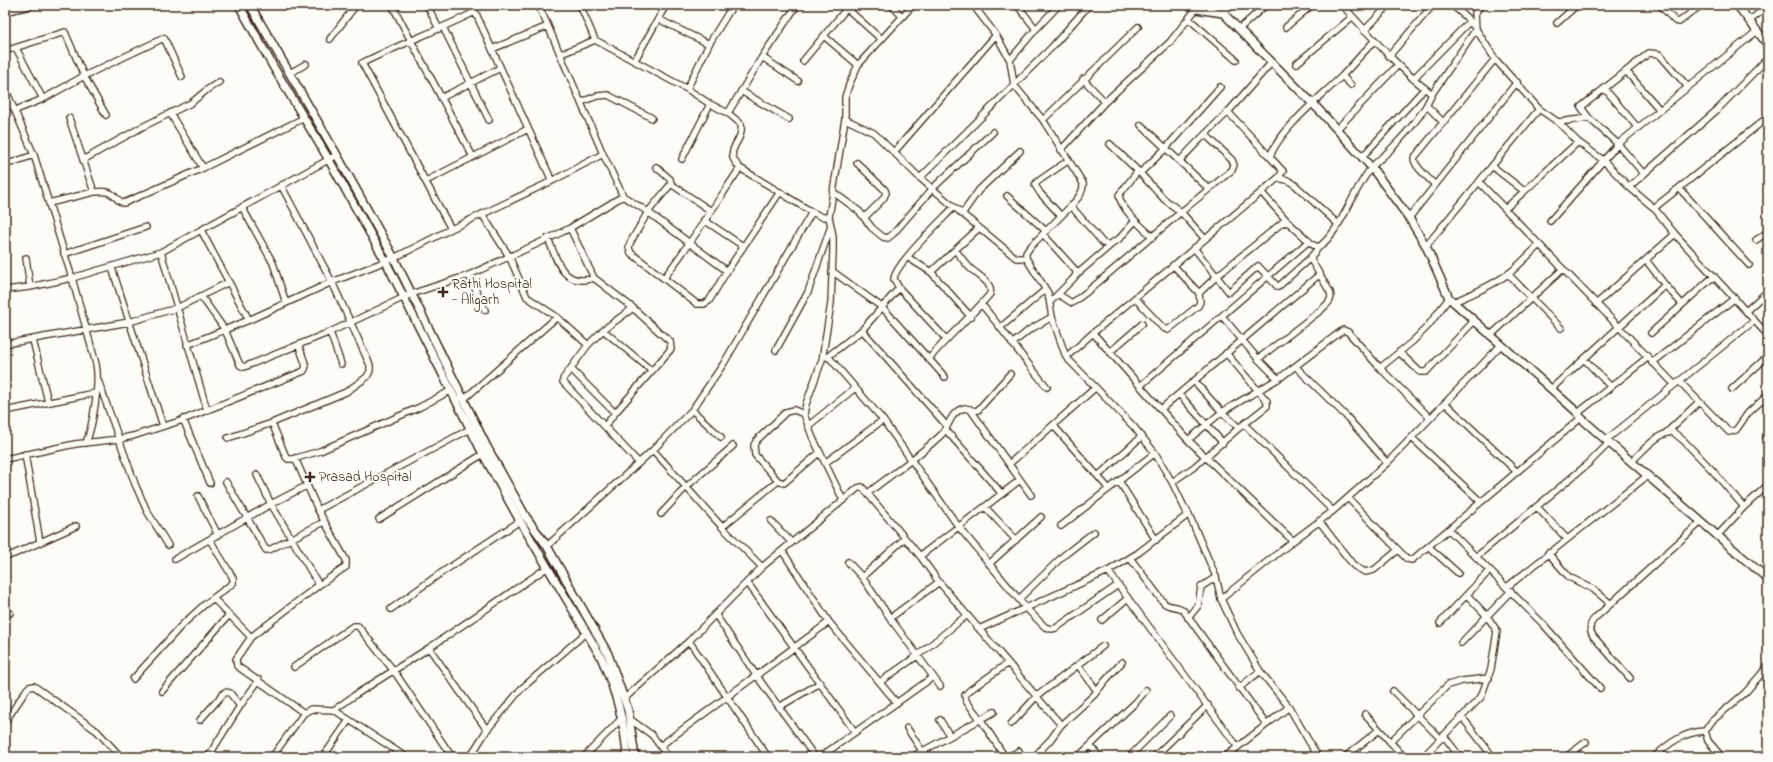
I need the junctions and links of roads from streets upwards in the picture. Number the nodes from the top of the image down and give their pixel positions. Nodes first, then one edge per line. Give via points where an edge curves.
1 (33, 5) edge
2 (239, 5) edge
3 (250, 5) edge
4 (356, 5) edge
5 (392, 5) edge
6 (427, 5) edge
7 (472, 5) edge
8 (538, 5) edge
9 (580, 5) edge
10 (666, 5) edge
11 (733, 5) edge
12 (797, 5) edge
13 (892, 5) edge
14 (912, 5) edge
15 (973, 5) edge
16 (1017, 5) edge
17 (1059, 5) edge
18 (1089, 5) edge
19 (1222, 5) edge
20 (1232, 5) edge
21 (1266, 5) edge
22 (1312, 5) edge
23 (1343, 5) edge
24 (1389, 5) edge
25 (1433, 5) edge
26 (1452, 5) edge
27 (1481, 5) edge
28 (1577, 5) edge
29 (1660, 5) edge
30 (1701, 5) edge
31 (1737, 5) edge
32 (1768, 6) edge
33 (845, 7) edge
34 (1193, 7) edge
35 (5, 12) edge
36 (475, 12) junction
37 (1223, 13) junction
38 (1475, 13) junction
39 (902, 16) junction
40 (1352, 17) junction
41 (658, 19) junction
42 (1188, 19) junction
43 (1468, 19) junction
44 (1749, 21) junction
45 (1557, 23) dead end
46 (548, 26) junction
47 (1138, 27) dead end
48 (441, 28) junction
49 (1036, 28) junction
50 (1286, 28) dead end
51 (1239, 29) junction
52 (1476, 29) junction
53 (1364, 31) junction
54 (1757, 31) junction
55 (996, 35) junction
56 (824, 36) junction
57 (330, 39) dead end
58 (881, 39) junction
59 (411, 40) junction
60 (595, 40) junction
61 (1375, 40) junction
62 (709, 44) junction
63 (1768, 46) edge
64 (16, 48) junction
65 (492, 49) junction
66 (5, 51) edge
67 (561, 54) junction
68 (762, 56) junction
69 (1389, 56) junction
70 (1768, 58) edge
71 (1495, 59) junction
72 (635, 60) junction
73 (1010, 60) junction
74 (1236, 60) dead end
75 (803, 61) dead end
76 (1271, 63) junction
77 (306, 64) dead end
78 (1296, 64) dead end
79 (858, 65) junction
80 (1398, 65) junction
81 (500, 68) junction
82 (1626, 71) junction
83 (290, 73) junction
84 (84, 76) junction
85 (1342, 76) junction
86 (182, 77) dead end
87 (1413, 79) junction
88 (1084, 80) junction
89 (798, 81) dead end
90 (219, 82) dead end
91 (1517, 82) junction
92 (470, 83) junction
93 (1014, 85) junction
94 (1351, 85) dead end
95 (1687, 86) junction
96 (1220, 87) dead end
97 (5, 88) edge
98 (1425, 88) junction
99 (687, 89) junction
100 (1605, 89) junction
101 (741, 91) junction
102 (1432, 94) junction
103 (441, 98) junction
104 (43, 99) junction
105 (581, 102) junction
106 (1105, 102) junction
107 (710, 104) junction
108 (1313, 104) junction
109 (1427, 106) junction
110 (1539, 109) junction
111 (16, 110) junction
112 (1660, 110) junction
113 (1228, 112) junction
114 (170, 113) junction
115 (728, 113) junction
116 (106, 115) dead end
117 (1768, 117) edge
118 (69, 118) dead end
119 (304, 118) junction
120 (652, 118) dead end
121 (1589, 118) junction
122 (789, 119) dead end
123 (845, 119) junction
124 (489, 120) dead end
125 (1043, 120) junction
126 (1443, 122) junction
127 (1558, 122) junction
128 (1141, 125) dead end
129 (1638, 128) junction
130 (528, 129) junction
131 (1337, 129) junction
132 (993, 132) dead end
133 (1206, 135) junction
134 (1578, 142) junction
135 (1110, 144) dead end
136 (1618, 144) junction
137 (1165, 149) junction
138 (1061, 150) junction
139 (895, 151) junction
140 (1020, 151) dead end
141 (603, 154) junction
142 (34, 155) junction
143 (337, 155) junction
144 (473, 157) junction
145 (1270, 157) junction
146 (1362, 157) junction
147 (83, 160) junction
148 (329, 160) junction
149 (682, 160) dead end
150 (1069, 160) junction
151 (1603, 160) junction
152 (1180, 161) junction
153 (857, 163) dead end
154 (5, 165) edge
155 (1492, 166) junction
156 (656, 167) dead end
157 (203, 168) junction
158 (740, 168) junction
159 (1372, 168) junction
160 (1139, 172) junction
161 (1644, 174) junction
162 (920, 178) junction
163 (1278, 178) junction
164 (426, 181) junction
165 (552, 182) junction
166 (1479, 182) junction
167 (671, 184) junction
168 (281, 185) junction
169 (1435, 185) junction
170 (1629, 186) junction
171 (932, 188) junction
172 (1679, 188) junction
173 (1209, 189) junction
174 (1524, 191) junction
175 (94, 192) junction
176 (780, 192) junction
177 (833, 192) junction
178 (1262, 192) junction
179 (623, 196) junction
180 (1007, 196) dead end
181 (49, 203) junction
182 (1070, 206) junction
183 (242, 207) junction
184 (954, 207) junction
185 (1654, 208) junction
186 (1505, 209) junction
187 (711, 210) junction
188 (648, 212) junction
189 (812, 212) junction
190 (1181, 212) junction
191 (482, 214) junction
192 (962, 214) junction
193 (1061, 216) junction
194 (829, 217) junction
195 (864, 218) junction
196 (1409, 218) junction
197 (704, 220) junction
198 (1135, 221) junction
199 (1550, 221) dead end
200 (1289, 223) junction
201 (1338, 224) junction
202 (831, 226) junction
203 (146, 227) dead end
204 (570, 228) junction
205 (979, 228) junction
206 (451, 229) junction
207 (201, 230) junction
208 (1768, 232) edge
209 (1045, 233) junction
210 (1675, 234) junction
211 (1153, 237) junction
212 (548, 238) junction
213 (1205, 239) junction
214 (1756, 240) dead end
215 (1309, 241) junction
216 (1113, 243) junction
217 (690, 244) junction
218 (1539, 245) junction
219 (743, 246) junction
220 (1426, 246) junction
221 (1319, 247) junction
222 (1194, 248) junction
223 (956, 251) junction
224 (162, 252) junction
225 (64, 254) junction
226 (509, 256) junction
227 (907, 257) junction
228 (26, 258) dead end
229 (394, 258) junction
230 (1026, 258) junction
231 (1310, 258) junction
232 (1646, 260) junction
233 (386, 262) junction
234 (1173, 265) junction
235 (1749, 265) dead end
236 (112, 268) junction
237 (1563, 269) junction
238 (727, 271) junction
239 (832, 271) junction
240 (931, 272) junction
241 (469, 274) junction
242 (1320, 274) junction
243 (1508, 274) junction
244 (1076, 275) junction
245 (1217, 276) junction
246 (1714, 276) junction
247 (1267, 277) junction
248 (72, 278) junction
249 (594, 278) junction
250 (664, 278) junction
251 (228, 282) junction
252 (332, 282) junction
253 (1664, 285) junction
254 (30, 287) junction
255 (899, 288) junction
256 (5, 290) edge
257 (1045, 290) junction
258 (1768, 291) edge
259 (1199, 293) junction
260 (412, 294) junction
261 (1058, 294) junction
262 (201, 296) junction
263 (404, 298) junction
264 (1135, 298) junction
265 (1531, 298) junction
266 (1735, 298) junction
267 (1451, 300) junction
268 (1050, 302) junction
269 (286, 303) junction
270 (1596, 304) junction
271 (1682, 304) junction
272 (982, 305) junction
273 (177, 308) junction
274 (633, 308) junction
275 (883, 308) junction
276 (486, 310) dead end
277 (1746, 311) junction
278 (1222, 316) junction
279 (557, 317) junction
280 (971, 317) junction
281 (1052, 317) junction
282 (249, 320) junction
283 (1474, 321) junction
284 (1754, 321) junction
285 (129, 322) junction
286 (351, 323) junction
287 (1142, 324) dead end
288 (1001, 327) junction
289 (1618, 327) junction
290 (1561, 328) dead end
291 (225, 330) junction
292 (603, 330) junction
293 (862, 330) junction
294 (87, 331) junction
295 (1764, 331) dead end
296 (330, 332) junction
297 (1651, 332) dead end
298 (1093, 333) junction
299 (1490, 336) junction
300 (946, 339) junction
301 (33, 340) junction
302 (1242, 340) junction
303 (5, 344) edge
304 (1012, 344) junction
305 (187, 345) junction
306 (588, 345) junction
307 (1501, 345) junction
308 (298, 346) junction
309 (776, 350) dead end
310 (1110, 352) junction
311 (1400, 352) junction
312 (1226, 353) junction
313 (828, 356) junction
314 (1066, 356) junction
315 (1768, 356) edge
316 (1647, 358) junction
317 (929, 359) junction
318 (1258, 359) junction
319 (1584, 359) junction
320 (822, 360) junction
321 (1652, 363) junction
322 (341, 364) dead end
323 (1296, 367) junction
324 (1380, 368) junction
325 (571, 369) junction
326 (652, 370) junction
327 (1010, 374) dead end
328 (97, 377) junction
329 (945, 377) dead end
330 (1278, 379) junction
331 (1194, 381) junction
332 (1676, 383) junction
333 (1140, 386) junction
334 (1046, 387) dead end
335 (1611, 387) junction
336 (855, 388) junction
337 (1095, 388) junction
338 (1551, 389) junction
339 (1732, 390) dead end
340 (450, 391) junction
341 (1259, 391) junction
342 (95, 393) junction
343 (1179, 394) junction
344 (1768, 395) edge
345 (463, 400) junction
346 (48, 402) junction
347 (1699, 402) junction
348 (1445, 403) junction
349 (970, 409) junction
350 (1161, 409) junction
351 (207, 410) junction
352 (692, 410) junction
353 (5, 411) edge
354 (615, 412) junction
355 (1222, 412) junction
356 (804, 414) junction
357 (1580, 416) junction
358 (1430, 418) junction
359 (183, 419) junction
360 (883, 420) junction
361 (272, 423) junction
362 (1208, 424) junction
363 (1244, 424) junction
364 (1053, 425) junction
365 (163, 426) junction
366 (605, 426) junction
367 (808, 426) junction
368 (946, 427) junction
369 (1239, 428) junction
370 (470, 429) junction
371 (1664, 434) junction
372 (1142, 436) junction
373 (721, 437) dead end
374 (228, 438) dead end
375 (1412, 438) junction
376 (119, 439) junction
377 (1188, 440) junction
378 (1608, 441) junction
379 (86, 443) junction
380 (1223, 443) junction
381 (732, 446) dead end
382 (653, 450) junction
383 (820, 452) junction
384 (1155, 453) junction
385 (25, 454) junction
386 (483, 454) junction
387 (1206, 457) junction
388 (295, 458) junction
389 (5, 459) edge
390 (912, 460) junction
391 (1632, 462) junction
392 (639, 463) junction
393 (825, 463) junction
394 (1387, 463) junction
395 (1009, 464) junction
396 (1517, 472) junction
397 (256, 475) dead end
398 (1098, 476) junction
399 (1647, 476) junction
400 (1020, 480) junction
401 (778, 481) junction
402 (1119, 481) junction
403 (226, 482) dead end
404 (1172, 482) junction
405 (210, 483) dead end
406 (1768, 485) edge
407 (306, 486) junction
408 (686, 487) junction
409 (1109, 489) junction
410 (868, 493) junction
411 (1002, 494) junction
412 (1031, 495) dead end
413 (198, 496) dead end
414 (1348, 498) junction
415 (843, 500) junction
416 (1481, 502) junction
417 (271, 504) junction
418 (985, 506) junction
419 (1537, 506) junction
420 (1744, 507) junction
421 (318, 510) junction
422 (1186, 510) junction
423 (1333, 511) junction
424 (661, 514) dead end
425 (1041, 517) dead end
426 (247, 519) junction
427 (379, 519) dead end
428 (520, 521) junction
429 (771, 521) dead end
430 (1319, 521) junction
431 (324, 522) junction
432 (1701, 522) junction
433 (76, 526) dead end
434 (958, 526) junction
435 (1062, 526) dead end
436 (722, 527) junction
437 (1449, 530) junction
438 (1094, 532) dead end
439 (218, 535) junction
440 (1717, 536) junction
441 (1566, 538) junction
442 (292, 539) junction
443 (904, 539) junction
444 (210, 540) junction
445 (1016, 540) junction
446 (1156, 540) junction
447 (1293, 541) junction
448 (40, 542) junction
449 (791, 542) junction
450 (168, 544) dead end
451 (547, 546) junction
452 (1429, 547) junction
453 (1398, 550) junction
454 (783, 552) junction
455 (1548, 553) junction
456 (920, 556) junction
457 (5, 557) edge
458 (1476, 557) junction
459 (1130, 558) junction
460 (175, 559) dead end
461 (848, 562) dead end
462 (989, 564) junction
463 (548, 567) junction
464 (762, 567) junction
465 (1490, 570) junction
466 (1108, 571) junction
467 (1458, 574) dead end
468 (862, 577) junction
469 (1216, 577) junction
470 (1768, 578) edge
471 (747, 582) junction
472 (938, 582) junction
473 (319, 585) junction
474 (1118, 585) junction
475 (1509, 589) junction
476 (1467, 594) junction
477 (213, 598) junction
478 (1128, 598) junction
479 (1019, 599) junction
480 (1221, 599) junction
481 (1611, 604) junction
482 (1026, 608) junction
483 (391, 610) dead end
484 (715, 614) junction
485 (229, 615) junction
486 (967, 615) junction
487 (1487, 616) junction
488 (890, 618) junction
489 (1188, 618) junction
490 (1102, 620) dead end
491 (829, 622) junction
492 (1440, 623) dead end
493 (979, 629) junction
494 (587, 632) junction
495 (251, 637) junction
496 (689, 641) junction
497 (1461, 643) dead end
498 (1103, 646) dead end
499 (794, 647) junction
500 (429, 648) junction
501 (917, 656) junction
502 (1122, 662) dead end
503 (1008, 663) junction
504 (1078, 665) junction
505 (1768, 666) edge
506 (294, 667) dead end
507 (394, 671) junction
508 (1260, 671) junction
509 (756, 675) junction
510 (613, 676) junction
511 (933, 677) junction
512 (1489, 678) junction
513 (1630, 678) dead end
514 (134, 679) dead end
515 (259, 680) junction
516 (880, 682) junction
517 (820, 683) junction
518 (940, 686) dead end
519 (1239, 688) junction
520 (1600, 688) dead end
521 (1146, 690) dead end
522 (162, 691) dead end
523 (1097, 691) junction
524 (1393, 691) dead end
525 (1037, 696) junction
526 (625, 698) junction
527 (726, 698) junction
528 (897, 703) junction
529 (1208, 705) junction
530 (240, 706) junction
531 (779, 707) junction
532 (1289, 707) junction
533 (334, 710) junction
534 (994, 712) dead end
535 (304, 713) junction
536 (1365, 714) dead end
537 (1418, 715) junction
538 (1170, 716) dead end
539 (1462, 717) junction
540 (622, 718) junction
541 (200, 720) dead end
542 (349, 720) junction
543 (631, 720) junction
544 (940, 720) dead end
545 (981, 720) junction
546 (5, 722) edge
547 (1010, 724) dead end
548 (1266, 724) junction
549 (1061, 725) junction
550 (907, 728) dead end
551 (487, 730) junction
552 (1379, 730) junction
553 (1705, 731) junction
554 (855, 732) junction
555 (950, 736) junction
556 (1442, 737) junction
557 (1390, 742) junction
558 (1586, 742) dead end
559 (660, 746) junction
560 (1090, 746) junction
561 (1237, 746) junction
562 (923, 751) junction
563 (1020, 751) dead end
564 (1717, 752) junction
565 (121, 757) edge
566 (208, 757) edge
567 (272, 757) edge
568 (323, 757) edge
569 (406, 757) edge
570 (452, 757) edge
571 (470, 757) edge
572 (584, 757) edge
573 (627, 757) edge
574 (635, 757) edge
575 (668, 757) edge
576 (768, 757) edge
577 (815, 757) edge
578 (820, 757) edge
579 (912, 757) edge
580 (926, 757) edge
581 (1006, 757) edge
582 (1034, 757) edge
583 (1078, 757) edge
584 (1100, 757) edge
585 (1129, 757) edge
586 (1154, 757) edge
587 (1225, 757) edge
588 (1318, 757) edge
589 (1345, 757) edge
590 (1404, 757) edge
591 (1423, 757) edge
592 (1460, 757) edge
593 (1493, 757) edge
594 (1566, 757) edge
595 (1654, 757) edge
596 (1711, 757) edge
597 (1722, 757) edge

1 - 35 street
2 - 119 street
3 - 83 street
4 - 57 street
5 - 59 street
6 - 48 street
7 - 36 street
8 - 46 street
9 - 60 street
10 - 41 street
11 - 62 street
12 - 68 street
13 - 39 street
14 - 39 street
15 - 55 street
16 - 49 street
17 - 49 street
18 - 93 street
19 - 37 street
20 - 37 street
21 - 51 street
22 - 50 street
23 - 40 street
24 - 53 street
25 - 69 street
26 - 43 street
27 - 38 street
28 - 45 street
29 - 30 street via 1679,22
31 - 44 street
32 - 44 street
33 - 56 street
33 - 58 street
34 - 37 street
34 - 42 street
36 - 48 street
36 - 65 street
37 - 51 street
38 - 43 street
38 - 52 street
39 - 58 street
40 - 53 street
40 - 78 street
41 - 62 street
41 - 72 street
42 - 74 street
42 - 106 street via 1170,42
43 - 52 street
43 - 87 street
44 - 54 street
46 - 65 street
46 - 67 street
47 - 88 street
48 - 59 street
48 - 92 street
49 - 73 street
51 - 76 street
52 - 71 street
52 - 102 street
53 - 61 street
54 - 63 street
54 - 95 street
55 - 73 street
55 - 139 street
56 - 75 street
56 - 79 street
58 - 79 street
59 - 103 street
59 - 164 street via 362,63
60 - 67 street
60 - 72 street
61 - 69 street
61 - 85 street
62 - 99 street
64 - 66 street
64 - 84 street via 65,32
64 - 104 street
65 - 81 street
67 - 105 street
68 - 89 street
68 - 101 street
69 - 80 street
70 - 161 street via 1717,110
71 - 91 street
71 - 126 street
72 - 99 street
73 - 93 street
76 - 108 street
76 - 113 street
77 - 83 street
79 - 123 street via 845,97
80 - 87 street
80 - 131 street
81 - 92 street
81 - 130 street
82 - 95 street via 1649,53 1655,53 1659,54
82 - 100 street
82 - 112 street
83 - 143 street
84 - 86 street via 164,38
84 - 104 street
84 - 116 street
85 - 94 street
85 - 108 street
87 - 98 street
88 - 106 street
88 - 125 street
90 - 114 street via 191,103
91 - 110 street
91 - 169 street
92 - 103 street
92 - 124 street
93 - 125 street
93 - 162 street
95 - 112 street
96 - 137 street
97 - 111 street
98 - 102 street
98 - 146 street
99 - 107 street
100 - 121 street via 1581,107
100 - 129 street
101 - 115 street
101 - 122 street
102 - 109 street
103 - 144 street
104 - 111 street
105 - 120 street via 608,95
105 - 141 street
106 - 138 street
107 - 115 street
107 - 149 street
108 - 131 street
108 - 145 street via 1281,137
109 - 126 street
109 - 159 street
110 - 127 street
110 - 155 street
111 - 142 street
112 - 129 street
113 - 133 street
113 - 145 street
114 - 147 street
114 - 157 street
115 - 158 street via 741,124 740,136 732,156
117 - 172 street
118 - 147 street
119 - 148 street
119 - 157 street
121 - 127 street
121 - 136 street
123 - 139 street via 874,133
123 - 177 street
125 - 138 street
126 - 169 street via 1414,158 1417,166
127 - 134 street
128 - 137 street
129 - 136 street
130 - 144 street
130 - 165 street
131 - 146 street
132 - 171 street
133 - 152 street via 1193,144
133 - 173 street via 1234,165 1232,170
134 - 151 street
134 - 174 street
135 - 160 street
136 - 151 street
136 - 161 street
137 - 152 street
137 - 160 street
138 - 150 street
139 - 162 street
140 - 192 street via 979,190
141 - 165 street
141 - 179 street
142 - 154 street
142 - 181 street
143 - 148 street
143 - 229 street
144 - 164 street
145 - 163 street via 1283,171
146 - 159 street
147 - 175 street
148 - 168 street
148 - 233 street
150 - 182 street via 1084,188
150 - 193 street via 1035,185
151 - 170 street
151 - 199 street
152 - 173 street
153 - 195 street via 886,193
155 - 166 street
155 - 174 street
156 - 167 street
157 - 175 street via 124,202 118,201 107,191
158 - 176 street
158 - 187 street
159 - 196 street
159 - 201 street
160 - 190 street via 1164,199
160 - 198 street via 1119,195
161 - 170 street
162 - 171 street
163 - 178 street
163 - 201 street via 1294,184
164 - 206 street
165 - 191 street
166 - 186 street
166 - 220 street
167 - 187 street
167 - 188 street
168 - 183 street
168 - 252 street
169 - 196 street
170 - 185 street
171 - 184 street
171 - 195 street via 888,238 872,228
172 - 185 street
172 - 235 street
173 - 190 street
174 - 186 street
175 - 181 street
176 - 189 street
176 - 219 street
177 - 194 street
177 - 195 street via 859,211
178 - 200 street
178 - 213 street
179 - 188 street
179 - 204 street
180 - 209 street
181 - 225 street
182 - 193 street
182 - 216 street via 1102,243
183 - 207 street
183 - 269 street via 273,263
184 - 192 street
184 - 227 street
185 - 210 street
186 - 218 street
187 - 197 street
188 - 217 street
188 - 250 street via 629,248 631,253
189 - 194 street
189 - 352 street via 724,363
190 - 211 street
190 - 213 street
191 - 206 street
191 - 226 street
192 - 205 street
193 - 209 street
194 - 202 street
196 - 220 street
197 - 217 street
197 - 219 street
198 - 211 street
198 - 216 street
200 - 215 street
200 - 245 street via 1283,222
201 - 221 street via 1325,243
202 - 239 street
202 - 309 street via 808,292
203 - 225 street
204 - 212 street
204 - 249 street
205 - 223 street
205 - 230 street via 1016,258
206 - 229 street
207 - 224 street
207 - 251 street
208 - 214 street
209 - 230 street via 1030,246
209 - 244 street via 1076,271
210 - 232 street
210 - 246 street
211 - 261 street via 1072,303
212 - 226 street
212 - 249 street via 563,272 570,278 586,281
213 - 222 street
215 - 221 street
215 - 247 street
216 - 244 street
217 - 238 street
217 - 250 street
218 - 237 street
218 - 243 street
219 - 238 street
220 - 267 street
221 - 231 street
222 - 234 street
222 - 245 street
223 - 240 street
223 - 272 street via 990,286 990,294
224 - 236 street
224 - 273 street
225 - 248 street
226 - 241 street
226 - 279 street via 527,297
227 - 240 street
227 - 255 street via 894,276
228 - 254 street
229 - 233 street
229 - 260 street
230 - 257 street
231 - 242 street
231 - 247 street via 1278,287
232 - 253 street
232 - 270 street
233 - 252 street
233 - 263 street
234 - 259 street
234 - 264 street
236 - 248 street
236 - 285 street
237 - 265 street
237 - 270 street
238 - 250 street via 709,301 704,304 697,304
239 - 275 street
239 - 320 street via 831,303
240 - 280 street
241 - 260 street
241 - 276 street
242 - 302 street
242 - 318 street via 1330,292 1331,300
243 - 265 street
243 - 267 street via 1474,293
244 - 261 street
245 - 247 street via 1229,292 1258,266
245 - 259 street
246 - 266 street
246 - 271 street
247 - 278 street
248 - 254 street
248 - 294 street
249 - 274 street
251 - 262 street
251 - 282 street
252 - 269 street
252 - 286 street
253 - 271 street
253 - 289 street
254 - 256 street
255 - 275 street
255 - 300 street
257 - 268 street
257 - 288 street
258 - 277 street
259 - 264 street via 1198,306 1168,330 1163,328
260 - 263 street
260 - 345 street
261 - 268 street
262 - 273 street
262 - 291 street
263 - 286 street
263 - 340 street
264 - 298 street
265 - 290 street
265 - 299 street
266 - 277 street
266 - 321 street
267 - 283 street
267 - 311 street
268 - 281 street
269 - 282 street
270 - 289 street
271 - 297 street
272 - 280 street
272 - 288 street
273 - 285 street
273 - 305 street
274 - 292 street
274 - 326 street via 671,345 670,352
275 - 293 street
275 - 317 street
277 - 284 street
278 - 302 street
278 - 333 street
279 - 306 street
279 - 345 street
280 - 300 street
281 - 304 street via 1029,330
281 - 314 street
282 - 291 street
283 - 299 street
283 - 311 street via 1426,372 1420,372
284 - 295 street
284 - 332 street
285 - 294 street
285 - 365 street
286 - 296 street
286 - 361 street via 369,361 370,371 366,377 346,392
287 - 310 street
288 - 304 street
289 - 316 street
289 - 319 street
291 - 305 street
291 - 308 street via 240,365 244,367
292 - 306 street
292 - 326 street
293 - 313 street
293 - 368 street
294 - 301 street
294 - 328 street
296 - 308 street
296 - 322 street
298 - 310 street
298 - 314 street
299 - 307 street
300 - 317 street
301 - 303 street
301 - 346 street
302 - 312 street
302 - 318 street
304 - 334 street
305 - 351 street
306 - 325 street
307 - 338 street
307 - 348 street
308 - 351 street via 306,366 304,371
310 - 333 street
311 - 324 street
312 - 331 street
312 - 341 street
313 - 320 street
313 - 336 street
314 - 337 street
315 - 339 street
316 - 321 street
316 - 335 street
317 - 329 street
318 - 330 street
319 - 335 street
319 - 338 street
320 - 356 street
321 - 332 street
323 - 324 street via 1343,330 1348,332
323 - 330 street
323 - 394 street via 1346,416
324 - 358 street
325 - 354 street
325 - 366 street via 563,379 564,382
326 - 354 street
327 - 349 street via 978,410
328 - 342 street
328 - 376 street
330 - 341 street
331 - 343 street
331 - 355 street
332 - 347 street
332 - 378 street
333 - 350 street
335 - 357 street
336 - 360 street
336 - 367 street
337 - 364 street
337 - 372 street
338 - 357 street
340 - 370 street
340 - 388 street via 320,451
341 - 355 street
341 - 363 street via 1268,406
342 - 346 street
342 - 379 street
343 - 350 street
343 - 362 street
344 - 347 street via 1733,432 1726,430
345 - 451 street via 526,517
346 - 353 street
347 - 371 street
348 - 358 street
348 - 396 street
349 - 368 street via 958,411
349 - 395 street
350 - 377 street
351 - 359 street
352 - 373 street
352 - 382 street
354 - 366 street
355 - 362 street
355 - 369 street
356 - 367 street
356 - 401 street via 794,410 786,412 754,445 755,455
357 - 378 street
357 - 396 street
358 - 375 street
359 - 365 street
359 - 405 street
360 - 390 street
360 - 393 street
361 - 374 street
361 - 388 street via 286,457
362 - 377 street
362 - 380 street
363 - 369 street
363 - 423 street
364 - 395 street
364 - 398 street
365 - 376 street
366 - 392 street
367 - 383 street
368 - 390 street via 940,436
368 - 411 street
369 - 380 street
370 - 386 street
370 - 421 street
371 - 391 street
371 - 420 street via 1673,432 1677,435
372 - 384 street
372 - 398 street
375 - 394 street
375 - 416 street
376 - 379 street
376 - 450 street via 147,511
377 - 387 street
378 - 391 street
378 - 419 street via 1589,463
379 - 385 street
380 - 387 street
381 - 408 street
382 - 392 street
382 - 408 street
383 - 393 street
383 - 401 street via 786,482
384 - 402 street
384 - 404 street
385 - 389 street
385 - 448 street
386 - 427 street
386 - 428 street
387 - 404 street
387 - 447 street
388 - 407 street
390 - 410 street
390 - 434 street
391 - 399 street
392 - 451 street
393 - 415 street
394 - 414 street
395 - 400 street
396 - 416 street
397 - 417 street
398 - 409 street
399 - 432 street
399 - 441 street
400 - 411 street
400 - 412 street
401 - 436 street
402 - 409 street
402 - 446 street
403 - 426 street
404 - 422 street
406 - 420 street
407 - 417 street
407 - 421 street
408 - 424 street
408 - 436 street
409 - 435 street
410 - 415 street via 860,487
410 - 443 street
411 - 418 street
413 - 439 street
414 - 423 street
414 - 453 street
415 - 449 street
416 - 437 street
417 - 426 street
417 - 442 street
418 - 434 street
418 - 445 street
419 - 441 street
419 - 458 street
420 - 440 street
421 - 431 street
422 - 446 street via 1185,517
422 - 469 street
423 - 430 street
425 - 445 street
426 - 439 street
426 - 442 street via 266,550
428 - 463 street
428 - 483 street via 438,575
429 - 449 street
430 - 447 street
430 - 453 street via 1354,566 1365,572 1374,570
431 - 442 street
431 - 473 street via 347,564
432 - 440 street
432 - 481 street
433 - 448 street
434 - 456 street
434 - 462 street
436 - 464 street
437 - 452 street
437 - 458 street
438 - 479 street via 1063,556
439 - 444 street
440 - 470 street
441 - 455 street
442 - 473 street
443 - 456 street
443 - 468 street
444 - 460 street
444 - 477 street via 234,581
445 - 462 street
446 - 459 street
447 - 480 street
448 - 457 street
449 - 454 street
451 - 510 street via 608,654
452 - 453 street via 1410,560
452 - 467 street
454 - 464 street
454 - 491 street
455 - 475 street
455 - 481 street via 1568,577 1593,589
456 - 472 street
458 - 465 street
459 - 466 street
459 - 489 street via 1164,602 1168,606 1181,608
461 - 468 street
462 - 479 street
463 - 494 street
463 - 500 street
464 - 471 street
465 - 475 street
465 - 476 street
466 - 474 street
466 - 482 street
468 - 488 street
469 - 480 street
469 - 489 street via 1201,586 1198,606
471 - 484 street
471 - 499 street
472 - 486 street
472 - 488 street
473 - 495 street
474 - 478 street
474 - 482 street via 1054,629 1045,627
475 - 487 street
475 - 520 street
476 - 487 street
476 - 492 street
477 - 485 street
477 - 514 street via 182,625
478 - 490 street
478 - 529 street
479 - 482 street
480 - 508 street
481 - 513 street via 1592,621 1590,631
482 - 493 street
484 - 496 street
484 - 509 street
485 - 495 street
485 - 522 street
486 - 493 street
486 - 501 street
487 - 497 street
487 - 512 street via 1497,632
488 - 501 street
489 - 519 street
491 - 499 street
491 - 516 street
493 - 503 street
494 - 510 street
494 - 551 street via 522,690
495 - 515 street via 235,661 238,666
496 - 526 street
496 - 527 street
498 - 504 street
499 - 509 street
499 - 517 street
500 - 507 street
500 - 551 street
501 - 511 street
501 - 516 street
502 - 523 street
503 - 525 street
503 - 545 street via 965,696
504 - 523 street
504 - 525 street
505 - 553 street via 1745,693 1712,721
506 - 507 street via 355,625 360,627
507 - 533 street
507 - 570 street
508 - 519 street
508 - 532 street
509 - 527 street
509 - 531 street
510 - 526 street
510 - 540 street
511 - 518 street
511 - 528 street
512 - 537 street via 1448,685
512 - 539 street via 1481,697
515 - 530 street
515 - 535 street
516 - 528 street
517 - 531 street
517 - 554 street
519 - 548 street
521 - 560 street
523 - 549 street
524 - 537 street
525 - 547 street
525 - 549 street
526 - 543 street
527 - 559 street
527 - 576 street
528 - 554 street
529 - 561 street
529 - 586 street
530 - 541 street via 230,693 225,692
530 - 566 street
531 - 577 street
532 - 548 street
532 - 588 street
533 - 535 street via 315,708
533 - 542 street
534 - 545 street
535 - 567 street
536 - 552 street
537 - 556 street
537 - 557 street
538 - 585 street
539 - 556 street
539 - 593 street
540 - 572 street
540 - 573 street
542 - 568 street
542 - 569 street
543 - 559 street via 652,735
543 - 574 street
544 - 555 street
545 - 555 street
545 - 581 street
546 - 565 street via 27,689 34,686 97,731
548 - 561 street
549 - 582 street
550 - 562 street
551 - 571 street
552 - 557 street
552 - 589 street
553 - 564 street via 1708,741
553 - 595 street via 1680,737
554 - 578 street
555 - 562 street
556 - 591 street
556 - 592 street
557 - 590 street
558 - 594 street
559 - 575 street
560 - 583 street
560 - 584 street
561 - 587 street
562 - 579 street
562 - 580 street
563 - 581 street
564 - 596 street
564 - 597 street

